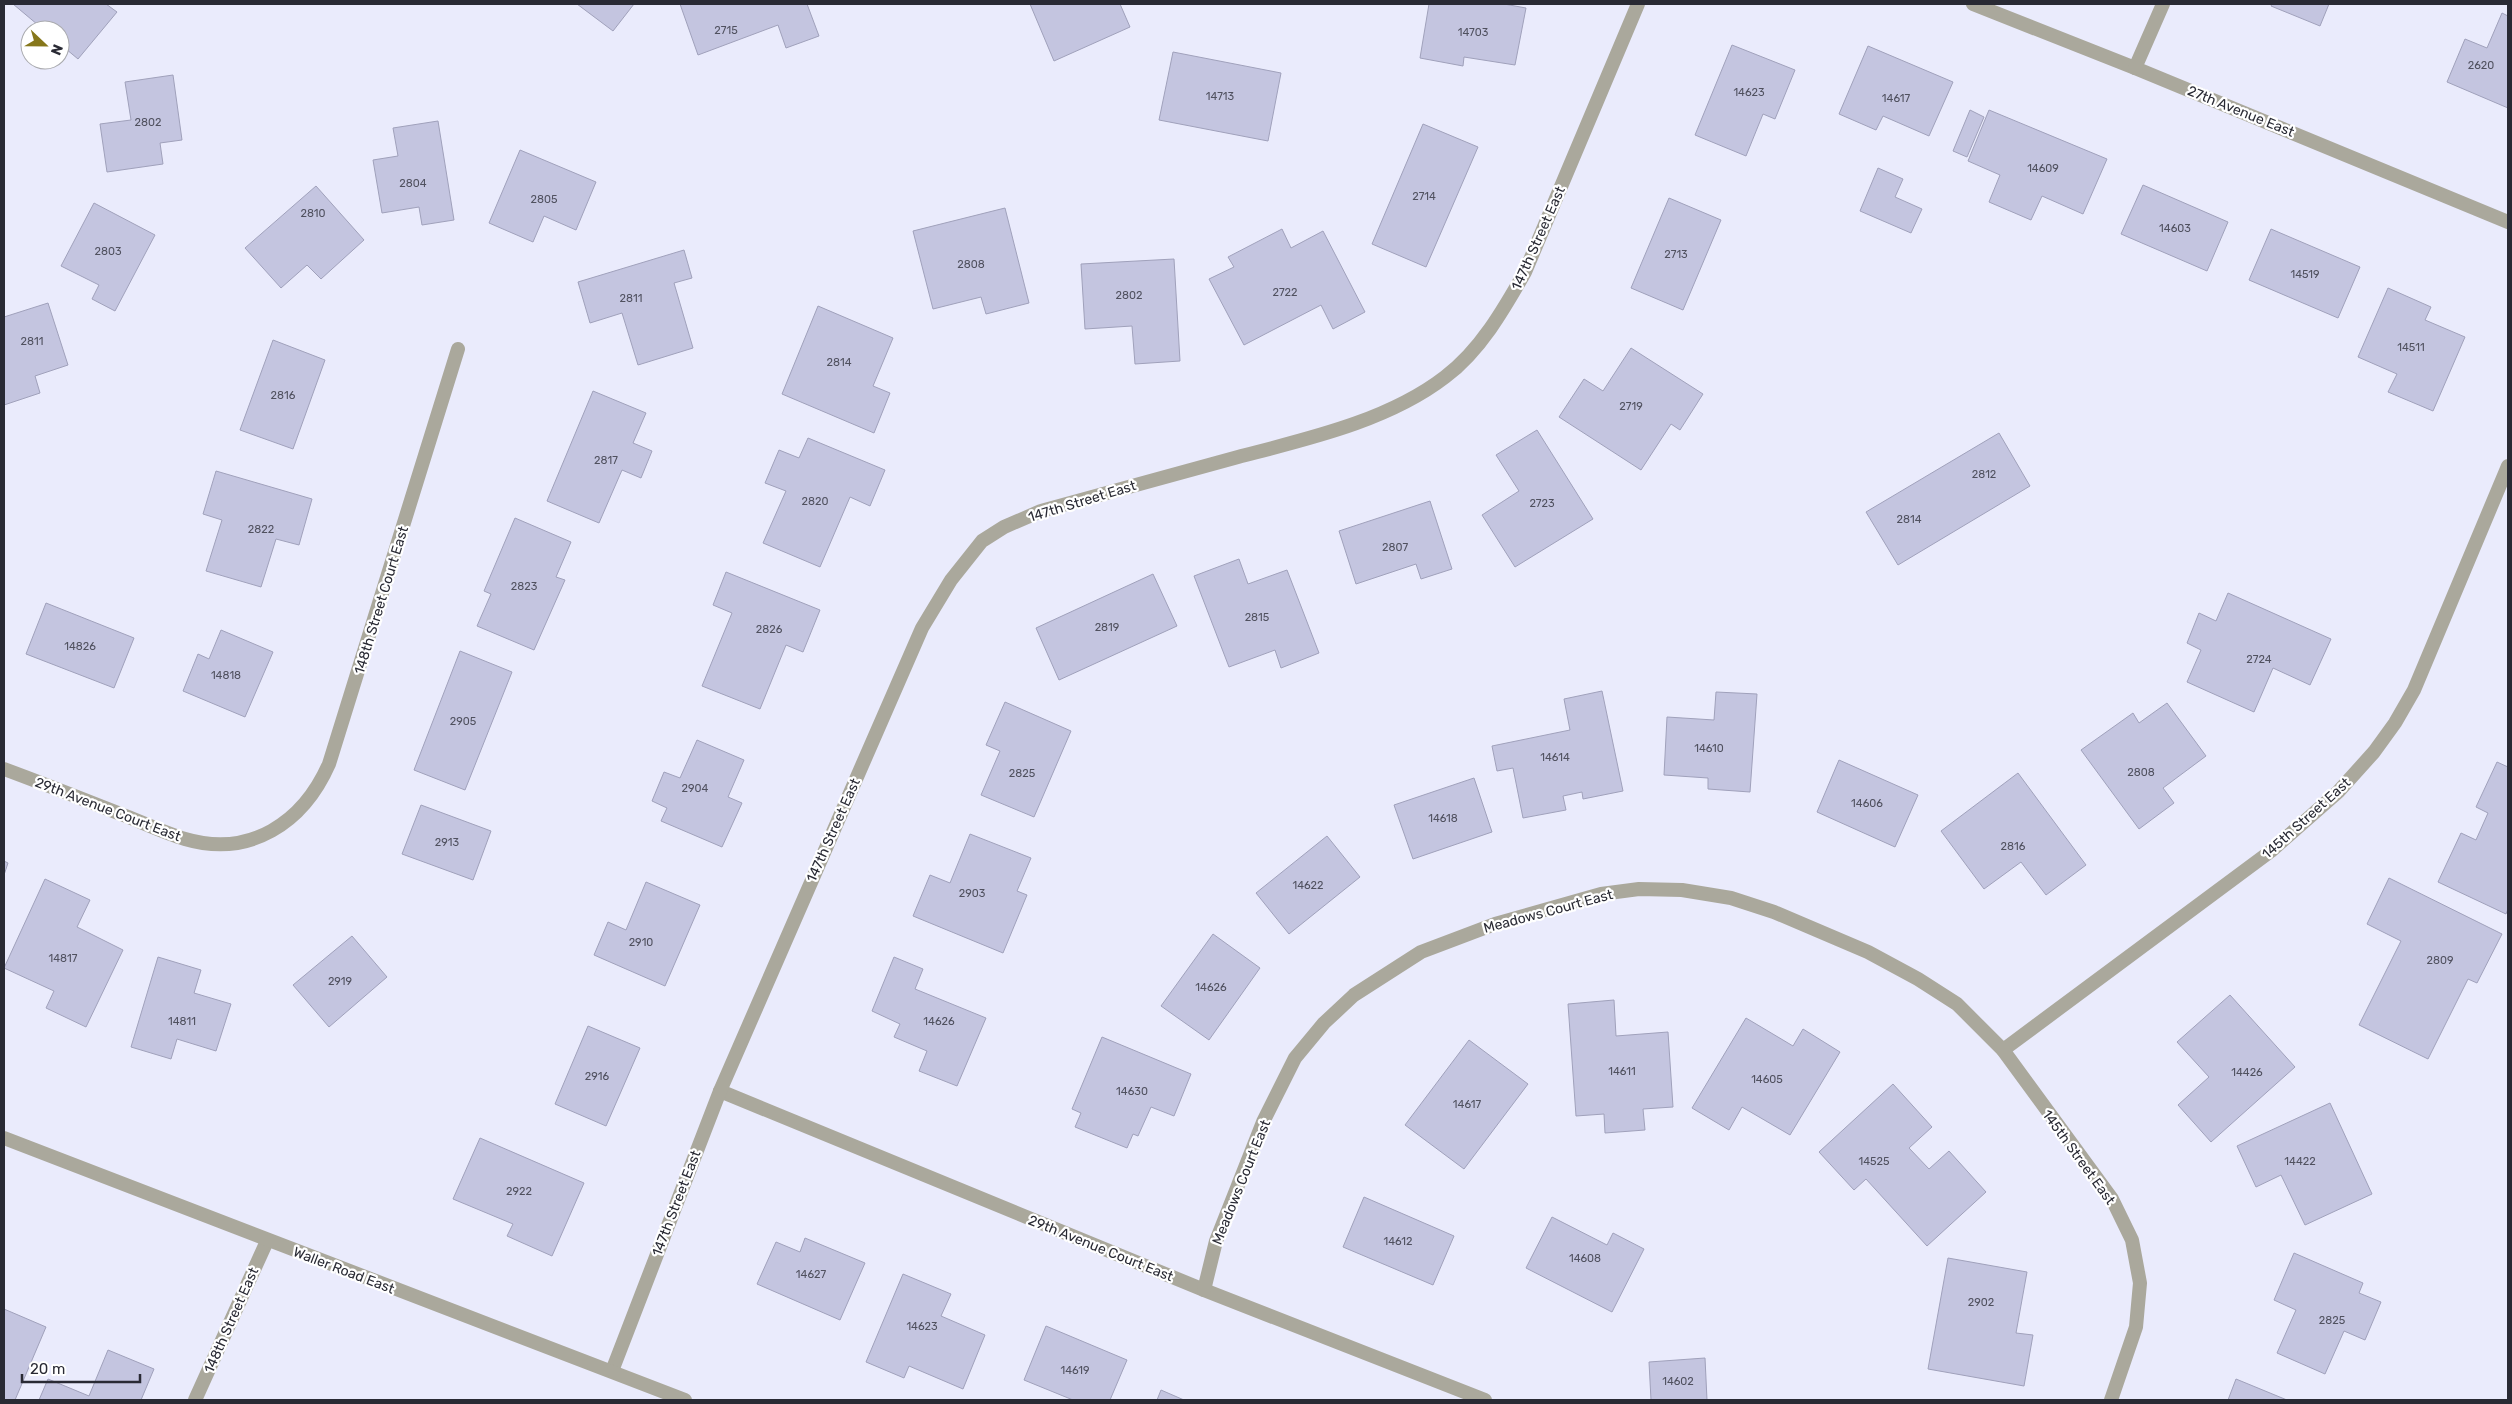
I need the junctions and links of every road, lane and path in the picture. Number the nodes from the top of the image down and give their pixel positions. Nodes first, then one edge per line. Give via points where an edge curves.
1 (1638, 4) edge
2 (1973, 4) edge
3 (2163, 4) edge
4 (2135, 68) junction
5 (2508, 222) edge
6 (458, 349) dead end
7 (2508, 466) edge
8 (4, 769) edge
9 (272, 832) joint
10 (2003, 1050) junction
11 (2030, 1089) joint
12 (720, 1091) junction
13 (4, 1138) edge
14 (267, 1241) junction
15 (1204, 1290) junction
16 (612, 1371) junction
17 (195, 1400) edge
18 (685, 1400) edge
19 (1485, 1400) edge
20 (2111, 1400) edge

1 - 12 street, 147th Street East via 1525,272 1472,353 1445,377 1394,408 1306,439 1041,511 1004,527 982,541 951,580 922,628
2 - 4 street, 27th Avenue East
3 - 4 street
4 - 5 street, 27th Avenue East
6 - 9 street, 148th Street Court East via 329,764 304,806
7 - 10 street, 145th Street East via 2414,690 2374,752 2338,792 2271,851
8 - 9 street, 29th Avenue Court East via 186,839 220,844 246,842
10 - 11 street, Meadows Court East
10 - 15 street, Meadows Court East via 1957,1004 1918,979 1868,952 1774,912 1731,898 1682,890 1630,890 1601,894 1495,924 1421,952 1354,995 1324,1023 1295,1058 1263,1122 1216,1241
11 - 20 street, 145th Street East via 2112,1199 2132,1240 2140,1283 2136,1327
12 - 15 street, 29th Avenue Court East
12 - 16 street, 147th Street East
13 - 14 street, Waller Road East
14 - 16 street, Waller Road East
14 - 17 street, 148th Street East
15 - 19 street, 29th Avenue Court East
16 - 18 street, Waller Road East

